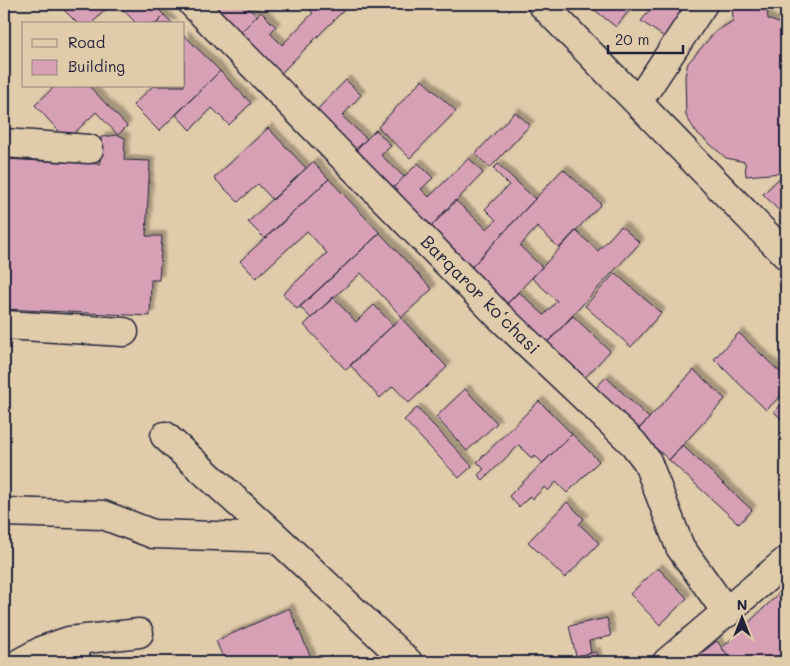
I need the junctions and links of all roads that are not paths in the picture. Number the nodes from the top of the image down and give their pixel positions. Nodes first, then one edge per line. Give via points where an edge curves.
1 (193, 4) edge
2 (542, 4) edge
3 (703, 4) edge
4 (638, 102) junction
5 (4, 144) edge
6 (90, 149) dead end
7 (786, 255) edge
8 (4, 325) edge
9 (124, 332) dead end
10 (165, 436) dead end
11 (4, 512) edge
12 (278, 538) junction
13 (786, 561) edge
14 (727, 613) junction
15 (139, 633) dead end
16 (73, 652) edge
17 (21, 662) edge
18 (408, 662) edge
19 (667, 662) edge

1 - 14 street, Barqaror koʻchasi via 498,315 633,443 647,461 680,547
2 - 4 street
3 - 4 street
4 - 7 street
5 - 6 street
8 - 9 street
10 - 12 street
11 - 12 street via 103,514 153,534
12 - 18 street
13 - 14 street
14 - 19 street
15 - 16 street
16 - 17 street via 43,650

